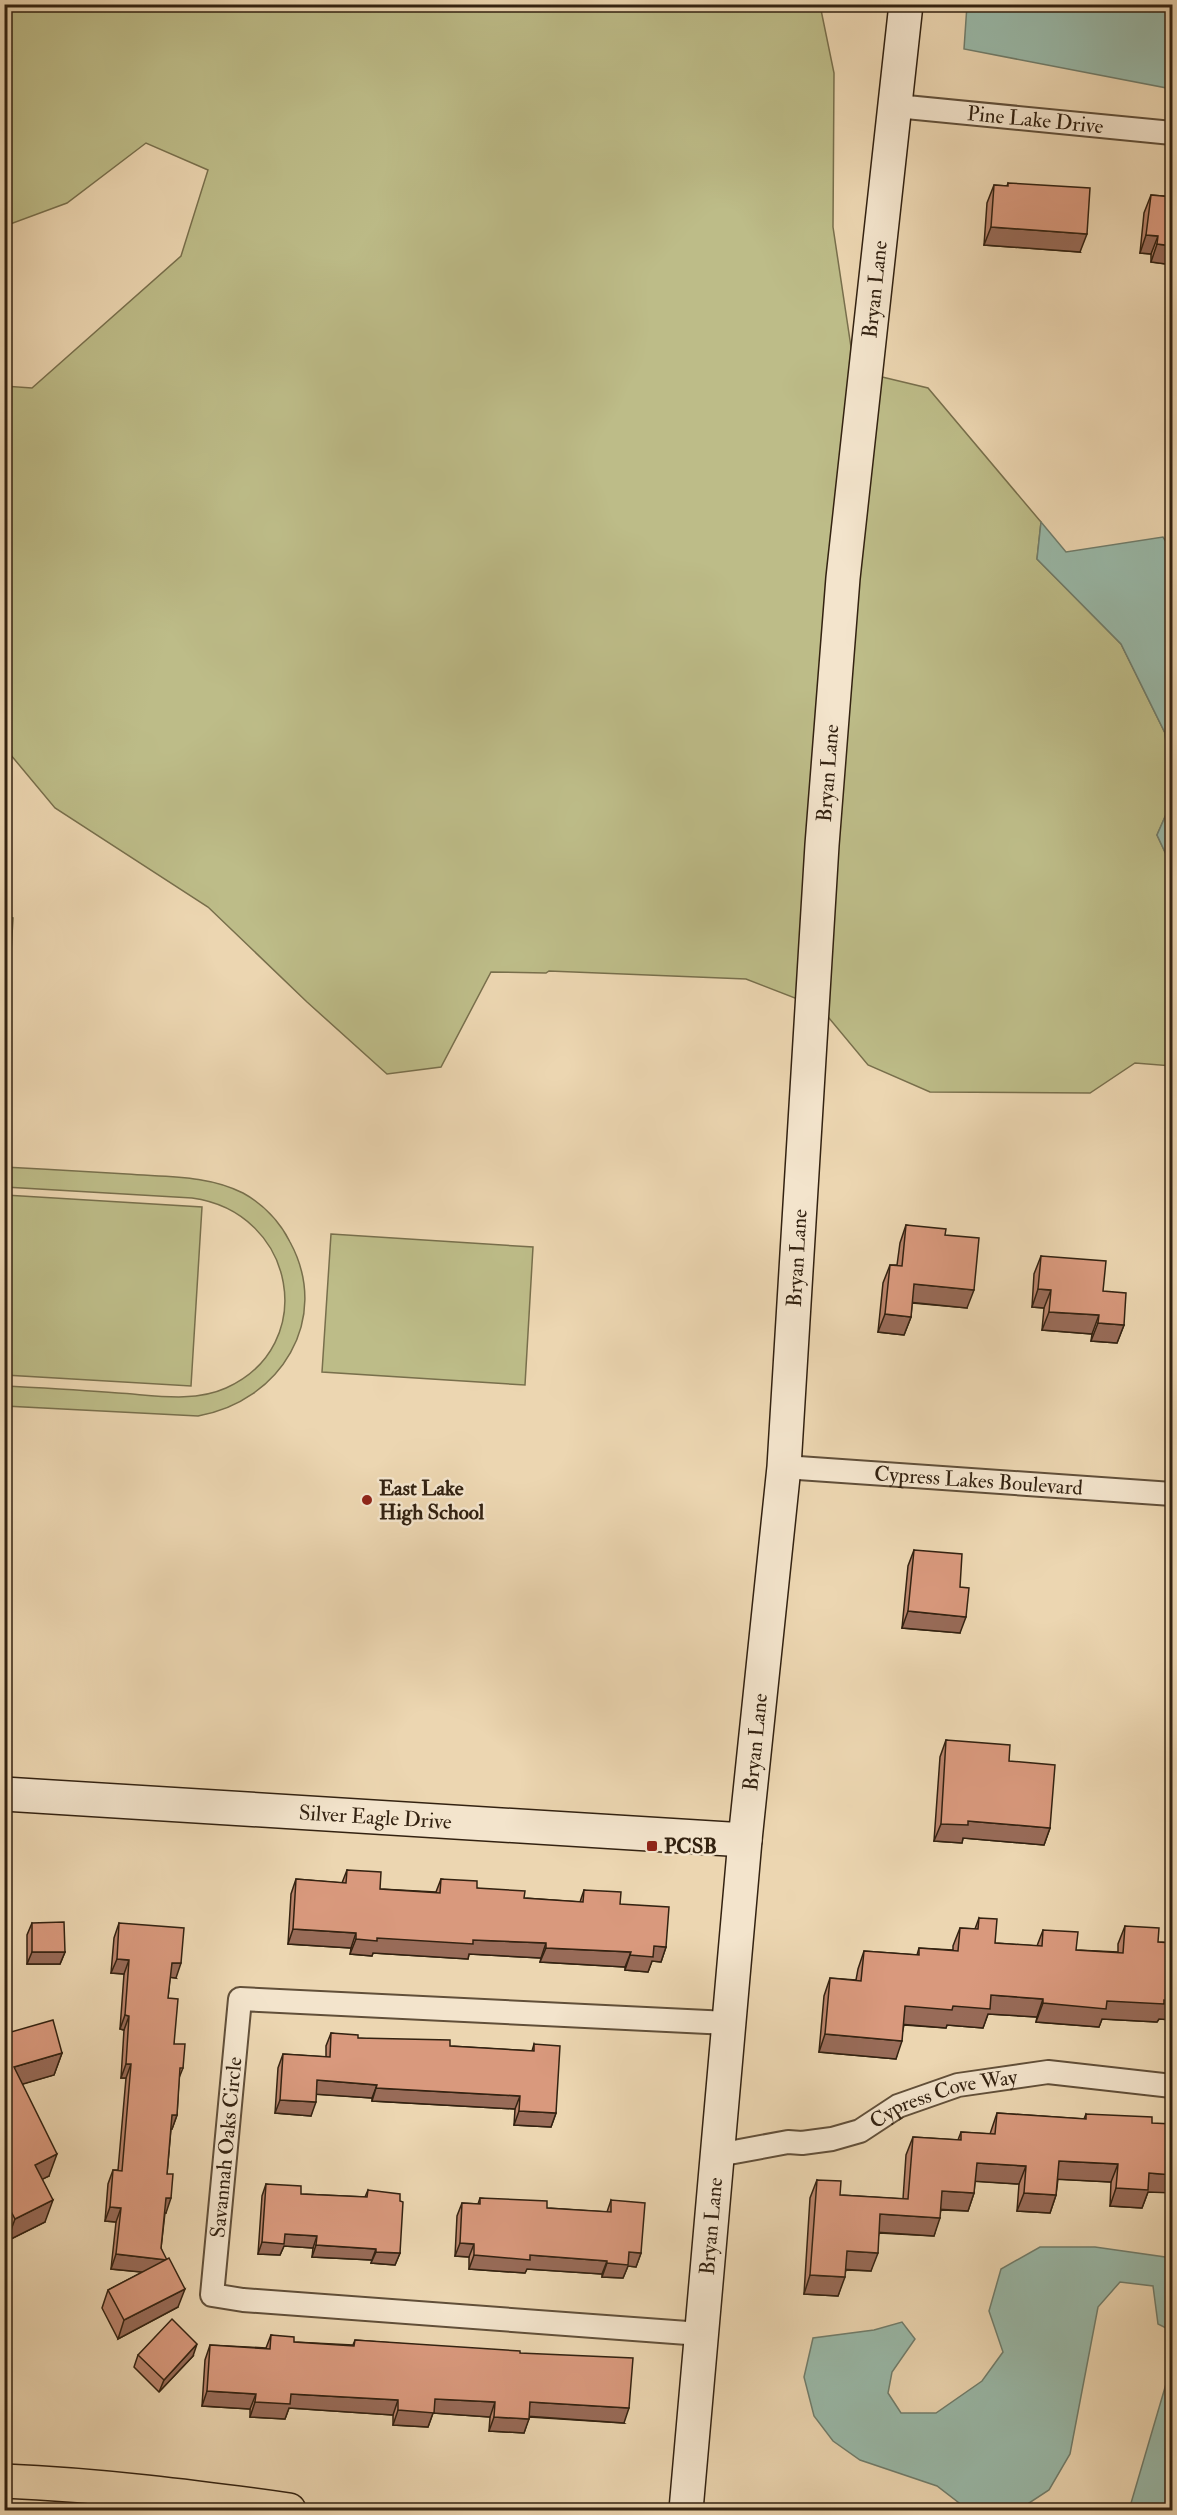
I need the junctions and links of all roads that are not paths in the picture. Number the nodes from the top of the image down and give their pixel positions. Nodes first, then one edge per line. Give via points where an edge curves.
1 (906, 4) edge
2 (896, 106) junction
3 (1173, 133) edge
4 (784, 1467) junction
5 (1173, 1494) edge
6 (4, 1794) edge
7 (745, 1840) junction
8 (728, 2024) junction
9 (1173, 2086) edge
10 (718, 2155) junction
11 (701, 2334) junction
12 (4, 2481) edge
13 (289, 2511) edge
14 (686, 2511) edge

1 - 2 street, Bryan Lane
2 - 3 street, Pine Lake Drive
2 - 4 street, Bryan Lane via 841,601
4 - 5 street, Cypress Lakes Boulevard
4 - 7 street, Bryan Lane
6 - 7 street, Silver Eagle Drive
7 - 8 street, Bryan Lane
8 - 10 street, Bryan Lane
8 - 11 street, Savannah Oaks Circle via 240,1999 212,2295
9 - 10 street, Cypress Cove Way via 1048,2072 958,2085 898,2106 860,2131 832,2139 788,2142
10 - 11 street, Bryan Lane
11 - 14 street, Bryan Lane
12 - 13 main road via 216,2500

